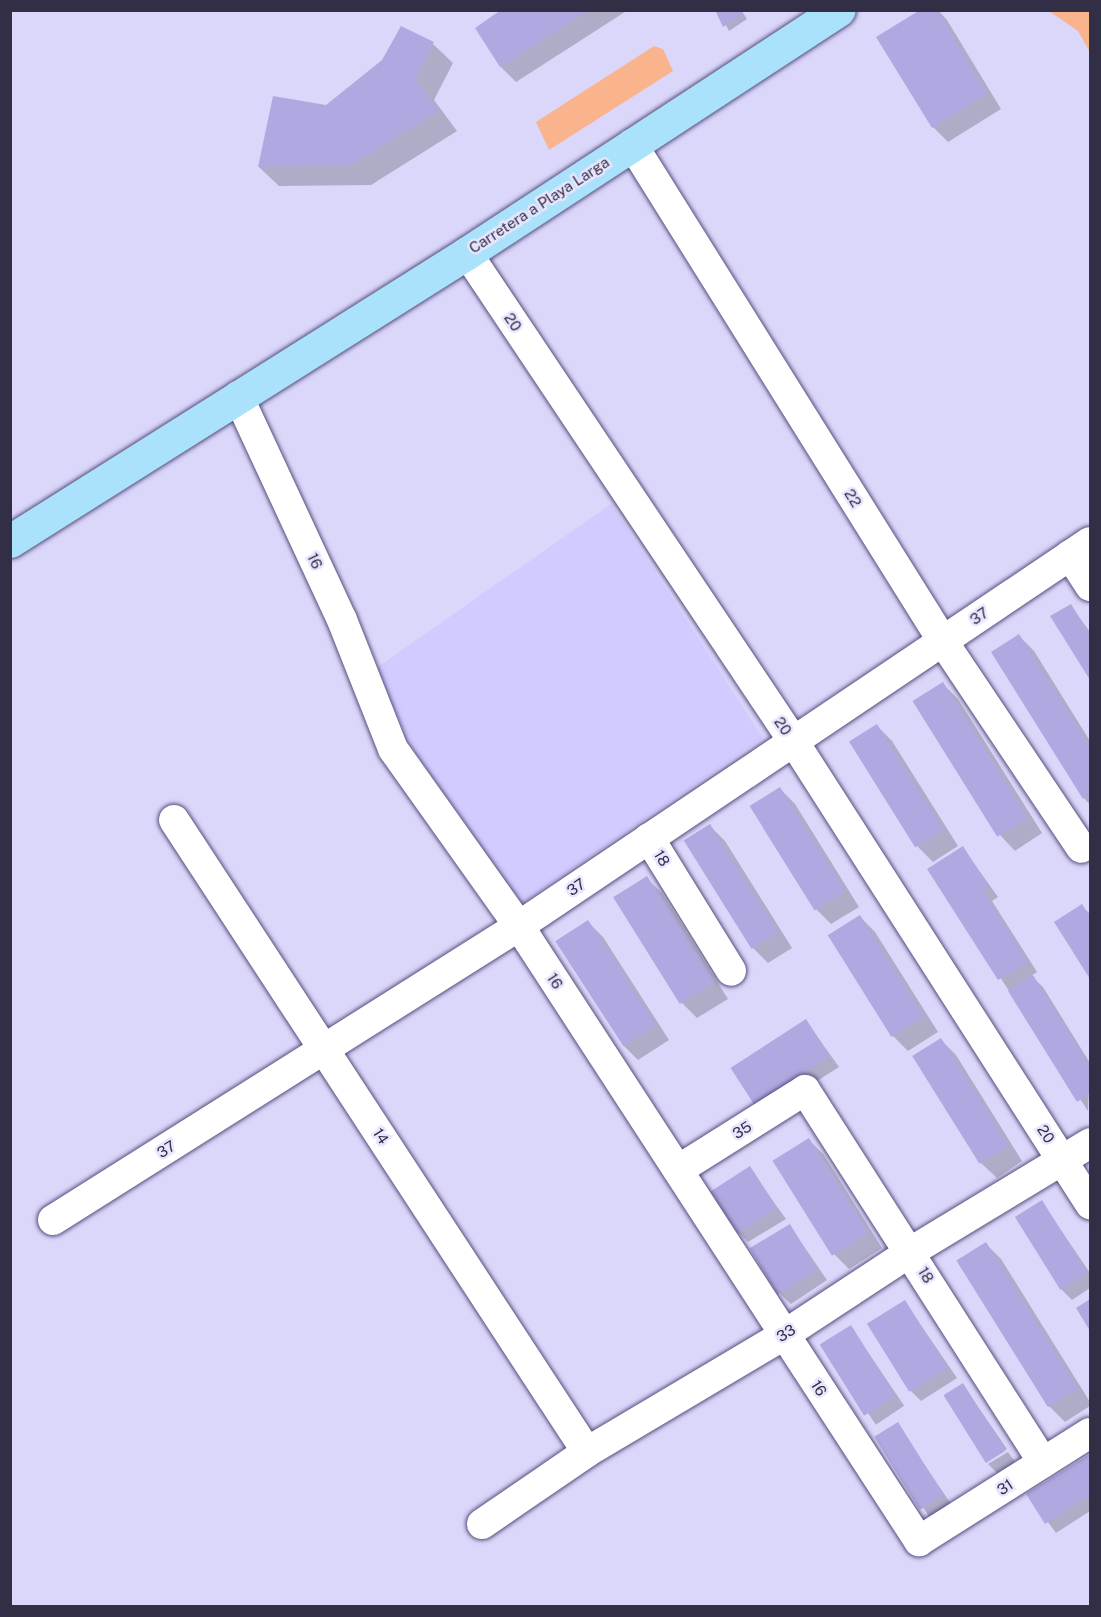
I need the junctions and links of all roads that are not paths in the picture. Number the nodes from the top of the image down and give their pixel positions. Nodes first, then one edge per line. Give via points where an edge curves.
1 (839, 10) edge
2 (632, 144) junction
3 (466, 253) junction
4 (238, 396) junction
5 (10, 541) edge
6 (1080, 548) edge
7 (1090, 586) edge
8 (942, 640) junction
9 (794, 742) junction
10 (174, 820) dead end
11 (649, 838) junction
12 (1081, 848) dead end
13 (519, 926) junction
14 (731, 971) dead end
15 (325, 1049) junction
16 (805, 1090) joint
17 (1090, 1143) edge
18 (1063, 1161) junction
19 (678, 1170) junction
20 (1090, 1204) edge
21 (53, 1220) dead end
22 (912, 1251) junction
23 (784, 1335) junction
24 (1090, 1433) edge
25 (587, 1452) junction
26 (1043, 1462) junction
27 (482, 1524) dead end
28 (920, 1541) joint

1 - 2 main road, Carretera a Playa Larga
2 - 3 main road, Carretera a Playa Larga
2 - 8 street, 22
3 - 4 main road, Carretera a Playa Larga
3 - 9 street, 20
4 - 5 main road, Carretera a Playa Larga
4 - 13 street, 16 via 342,620 393,749
6 - 7 street
6 - 8 street, 37
8 - 9 street, 37
8 - 12 street, 22
9 - 11 street, 37
9 - 18 street, 20
10 - 15 street, 14
11 - 13 street, 37
11 - 14 street, 18
13 - 15 street, 37
13 - 19 street, 16
15 - 21 street, 37
15 - 25 street, 14
16 - 19 street, 35
16 - 22 street, 18
17 - 18 street, 33
18 - 20 street, 20
18 - 22 street, 33
19 - 23 street, 16
22 - 23 street, 33
22 - 26 street, 18
23 - 25 street, 33
23 - 28 street, 16
24 - 26 street, 31
25 - 27 street, 33
26 - 28 street, 31

